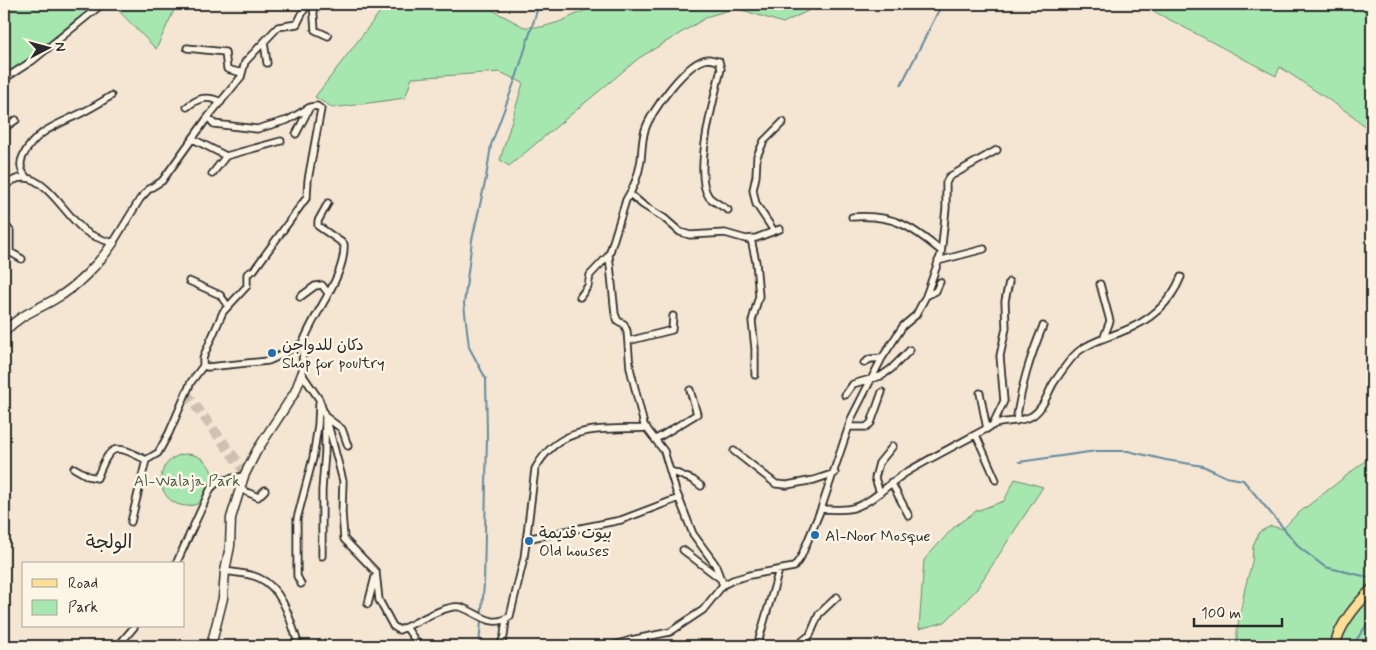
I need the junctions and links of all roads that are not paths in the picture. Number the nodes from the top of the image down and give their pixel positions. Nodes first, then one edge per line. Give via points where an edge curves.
1 (102, 4) edge
2 (307, 4) edge
3 (313, 4) edge
4 (328, 36) dead end
5 (264, 42) junction
6 (187, 48) dead end
7 (267, 63) dead end
8 (242, 73) junction
9 (4, 79) edge
10 (111, 96) dead end
11 (221, 102) junction
12 (187, 108) dead end
13 (310, 108) junction
14 (208, 117) junction
15 (16, 120) dead end
16 (783, 122) dead end
17 (4, 128) edge
18 (296, 134) dead end
19 (192, 139) junction
20 (281, 141) dead end
21 (997, 150) dead end
22 (226, 156) junction
23 (212, 174) dead end
24 (26, 177) junction
25 (5, 184) edge
26 (630, 194) junction
27 (328, 203) dead end
28 (728, 210) dead end
29 (852, 217) dead end
30 (4, 223) edge
31 (751, 239) junction
32 (113, 243) junction
33 (984, 248) dead end
34 (941, 251) junction
35 (609, 256) junction
36 (22, 259) dead end
37 (938, 261) junction
38 (1182, 277) dead end
39 (189, 281) dead end
40 (940, 282) dead end
41 (1009, 282) dead end
42 (1100, 284) dead end
43 (328, 293) junction
44 (926, 296) junction
45 (300, 297) dead end
46 (580, 297) dead end
47 (228, 306) junction
48 (672, 316) dead end
49 (1043, 326) dead end
50 (4, 332) edge
51 (1104, 337) junction
52 (628, 341) junction
53 (303, 343) junction
54 (910, 350) dead end
55 (882, 358) junction
56 (864, 363) dead end
57 (203, 366) junction
58 (302, 374) junction
59 (755, 375) dead end
60 (871, 380) junction
61 (690, 390) dead end
62 (882, 392) dead end
63 (980, 393) dead end
64 (845, 395) dead end
65 (319, 399) junction
66 (325, 416) junction
67 (1016, 421) junction
68 (849, 426) junction
69 (990, 427) junction
70 (646, 428) junction
71 (976, 435) junction
72 (656, 439) junction
73 (348, 446) dead end
74 (892, 446) dead end
75 (734, 451) dead end
76 (146, 460) junction
77 (74, 468) dead end
78 (671, 471) junction
79 (835, 473) junction
80 (244, 476) junction
81 (996, 480) dead end
82 (891, 482) junction
83 (701, 486) dead end
84 (240, 489) junction
85 (265, 490) dead end
86 (880, 493) junction
87 (679, 498) junction
88 (821, 509) junction
89 (909, 516) dead end
90 (132, 522) dead end
91 (526, 539) junction
92 (683, 550) dead end
93 (322, 556) dead end
94 (177, 562) edge
95 (779, 570) junction
96 (225, 571) junction
97 (376, 572) junction
98 (722, 582) junction
99 (301, 584) dead end
100 (1372, 589) edge
101 (837, 597) dead end
102 (368, 604) dead end
103 (506, 618) junction
104 (406, 627) junction
105 (133, 628) edge
106 (118, 646) edge
107 (211, 646) edge
108 (299, 646) edge
109 (419, 646) edge
110 (500, 646) edge
111 (611, 646) edge
112 (757, 646) edge
113 (796, 646) edge
114 (1335, 646) edge

1 - 9 street via 32,61
2 - 5 street via 297,24 278,28
3 - 4 street via 315,30
5 - 7 street
5 - 8 street via 245,62
6 - 8 street via 225,52 227,69
8 - 11 street
10 - 24 street via 32,141 20,161
11 - 12 street via 204,97
11 - 14 street
13 - 14 street via 288,120 257,130 214,124
13 - 18 street
13 - 47 street via 317,106 321,114 307,197 254,270 247,274 244,291
14 - 19 street
15 - 17 street
16 - 31 street via 764,141 756,156 753,190 756,204 777,230
19 - 22 street
19 - 32 street via 162,181 140,199
20 - 22 street
21 - 34 street via 949,177
22 - 23 street
24 - 25 street
24 - 32 street via 50,193 85,231
26 - 28 street via 640,163 644,130 658,105 680,78 708,59 719,61 720,69 706,132 703,182 709,196
26 - 31 street via 680,232 690,235 715,232
26 - 35 street
27 - 43 street via 318,226 344,244 345,255
29 - 34 street via 894,219 924,236
30 - 36 street via 10,231 10,252
31 - 59 street via 759,296 752,321
32 - 50 street via 72,287 57,299 14,322
33 - 37 street
34 - 37 street
35 - 46 street via 590,275 588,286
35 - 52 street via 615,314 628,331
37 - 44 street
38 - 51 street via 1167,303 1148,318 1123,332
39 - 47 street via 220,295
40 - 44 street via 936,291
41 - 69 street via 1005,301 1006,328 1000,356 1004,401
42 - 51 street via 1110,321
43 - 45 street via 322,285 315,286
43 - 53 street
44 - 55 street via 916,315 903,326
47 - 57 street via 204,353
48 - 52 street via 672,330
49 - 67 street via 1029,360
51 - 67 street via 1077,352 1042,406 1033,415
52 - 70 street via 630,368
53 - 57 street via 268,361
53 - 58 street
54 - 60 street via 891,370
55 - 56 street
55 - 60 street
57 - 76 street via 191,382 158,453
58 - 65 street
58 - 80 street via 295,392
60 - 64 street via 853,384
60 - 68 street
61 - 72 street via 697,414
62 - 68 street via 871,423 866,427
63 - 69 street
65 - 66 street
65 - 99 street via 313,458 297,519 298,576
66 - 73 street via 342,429
66 - 93 street
66 - 97 street via 343,480 344,538
67 - 69 street
68 - 79 street
69 - 71 street
70 - 72 street
70 - 91 street via 582,431 556,442 535,469
71 - 81 street
71 - 82 street
72 - 78 street
74 - 86 street via 879,463 875,478
75 - 79 street via 776,484 795,484
76 - 77 street via 125,450 114,450 106,455 96,478
76 - 90 street
78 - 83 street
78 - 87 street
79 - 88 street
80 - 84 street
80 - 94 street via 219,481 212,488
82 - 86 street
82 - 89 street
84 - 85 street via 258,497
84 - 96 street via 232,518
86 - 88 street via 849,509
87 - 91 street via 621,520
87 - 98 street via 693,534 715,564
88 - 95 street via 801,557 794,567
91 - 103 street via 510,616
92 - 98 street
95 - 98 street
95 - 112 street
96 - 107 street via 223,598
96 - 108 street via 259,578 271,586 281,598
97 - 102 street
97 - 104 street via 379,600 393,626 399,630
98 - 111 street via 703,610 670,632
100 - 114 main road via 1349,615
101 - 113 street via 819,614 810,635
103 - 104 street via 491,621 459,607 446,607
103 - 110 street
104 - 109 street
105 - 106 street

